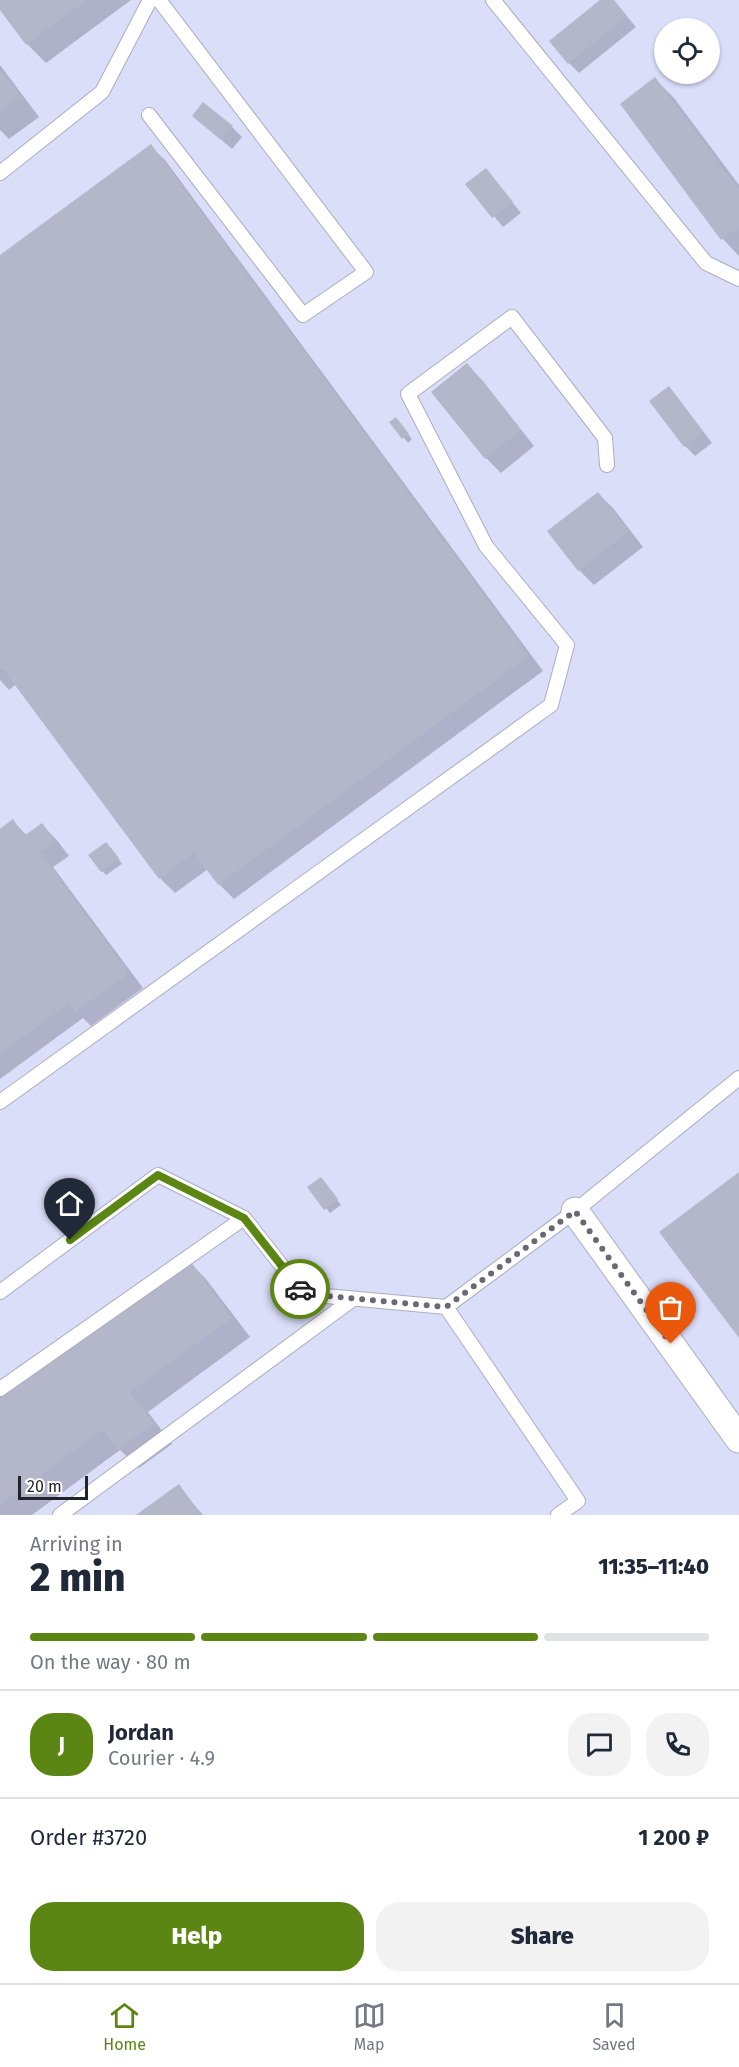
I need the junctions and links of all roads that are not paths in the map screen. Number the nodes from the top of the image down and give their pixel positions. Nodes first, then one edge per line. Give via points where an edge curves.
1 (150, 0) edge
2 (159, 0) edge
3 (493, 0) edge
4 (149, 115) dead end
5 (0, 173) edge
6 (739, 279) edge
7 (607, 465) dead end
8 (739, 1078) edge
9 (0, 1102) edge
10 (575, 1211) junction
11 (244, 1218) junction
12 (0, 1292) edge
13 (353, 1299) junction
14 (446, 1307) junction
15 (0, 1389) edge
16 (739, 1439) edge
17 (60, 1515) edge
18 (558, 1515) edge

1 - 5 lane via 102,92
2 - 4 lane via 366,272 303,315
3 - 6 lane via 706,263
7 - 9 lane via 605,438 512,317 408,394 486,546 567,645 551,705
8 - 10 lane
10 - 14 lane
10 - 16 street
11 - 12 lane via 158,1175
11 - 13 lane via 304,1294
11 - 15 lane
13 - 14 lane
13 - 17 lane
14 - 18 lane via 578,1501

